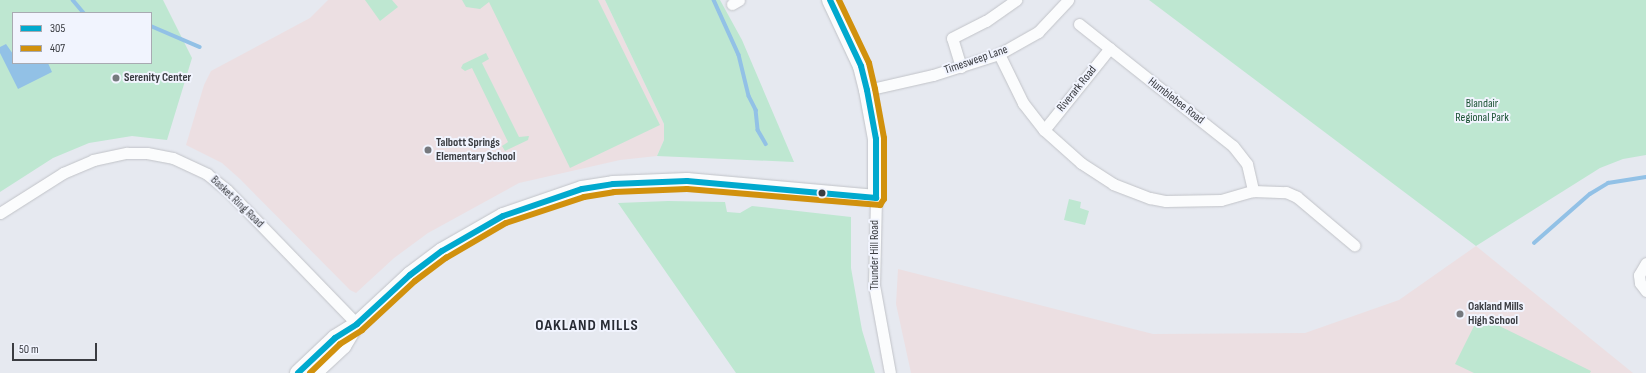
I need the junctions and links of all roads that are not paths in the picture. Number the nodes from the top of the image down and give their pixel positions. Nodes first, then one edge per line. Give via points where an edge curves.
1 (830, 0) edge
2 (1016, 0) edge
3 (1068, 0) edge
4 (1079, 24) dead end
5 (1110, 48) junction
6 (999, 54) junction
7 (960, 67) junction
8 (867, 90) junction
9 (1044, 130) junction
10 (1253, 191) junction
11 (876, 198) junction
12 (0, 213) edge
13 (1354, 245) dead end
14 (1646, 263) edge
15 (1646, 291) edge
16 (357, 324) junction
17 (298, 373) edge
18 (314, 373) edge
19 (890, 373) edge

1 - 8 street, Thunder Hill Road via 862,66
2 - 7 street via 986,21 952,38
3 - 6 street, Timesweep Lane via 1038,32
4 - 5 street, Humblebee Road
5 - 9 street, Riverark Road
5 - 10 street, Humblebee Road via 1233,146 1247,164
6 - 7 street, Timesweep Lane
6 - 9 street via 1023,103
7 - 8 street, Timesweep Lane
8 - 11 street, Thunder Hill Road via 876,139
9 - 10 street via 1063,149 1095,173 1113,184 1150,198 1187,202 1221,200
10 - 13 street via 1286,192 1297,196
11 - 16 street via 686,181 625,183 582,189 503,216 465,236 410,275
11 - 19 street, Thunder Hill Road via 874,285
12 - 16 street, Basket Ring Road via 63,173 93,160 127,153 147,153 173,158 207,174 227,190
14 - 15 street via 1639,275 1640,283
16 - 17 street via 335,338
16 - 18 street via 342,346

